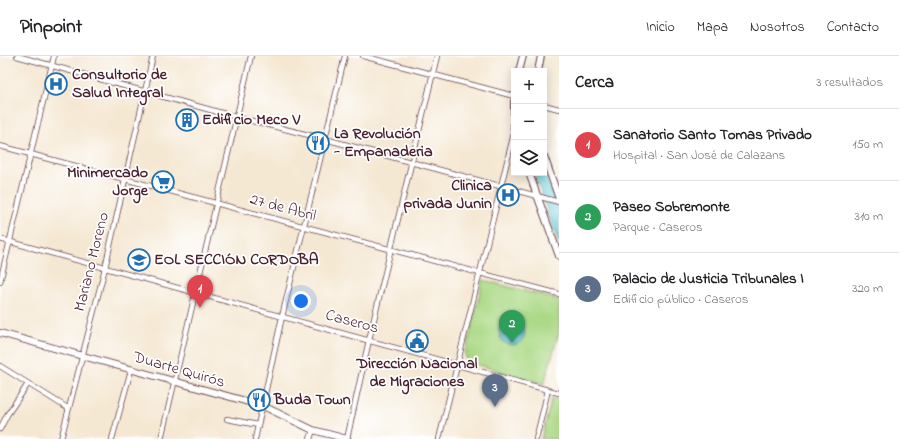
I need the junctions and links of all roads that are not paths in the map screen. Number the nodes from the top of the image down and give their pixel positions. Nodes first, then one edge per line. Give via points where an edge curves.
1 (17, 56) edge
2 (54, 56) edge
3 (154, 56) edge
4 (251, 56) edge
5 (345, 56) edge
6 (363, 56) edge
7 (437, 56) edge
8 (523, 56) edge
9 (541, 56) edge
10 (52, 65) junction
11 (520, 68) edge
12 (539, 68) edge
13 (432, 75) junction
14 (145, 91) junction
15 (511, 95) edge
16 (547, 106) edge
17 (559, 109) edge
18 (236, 117) junction
19 (325, 139) junction
20 (512, 140) edge
21 (0, 146) edge
22 (31, 154) junction
23 (412, 163) junction
24 (547, 165) edge
25 (530, 176) edge
26 (125, 179) junction
27 (501, 187) junction
28 (537, 196) junction
29 (559, 201) edge
30 (216, 204) junction
31 (305, 227) junction
32 (0, 239) edge
33 (10, 242) junction
34 (392, 250) junction
35 (559, 256) edge
36 (105, 268) junction
37 (480, 273) junction
38 (0, 282) edge
39 (195, 293) junction
40 (559, 294) edge
41 (282, 316) junction
42 (0, 333) edge
43 (369, 340) junction
44 (82, 357) junction
45 (458, 365) junction
46 (0, 366) edge
47 (131, 370) junction
48 (175, 381) junction
49 (28, 384) junction
50 (548, 390) junction
51 (559, 393) edge
52 (263, 406) junction
53 (69, 409) junction
54 (227, 419) dead end
55 (258, 425) junction
56 (0, 429) edge
57 (313, 430) junction
58 (61, 439) edge
59 (112, 439) edge
60 (161, 439) edge
61 (255, 439) edge
62 (310, 439) edge
63 (347, 439) edge
64 (439, 439) edge
65 (536, 439) edge

1 - 10 street
2 - 10 street
3 - 14 street, Mariano Moreno
4 - 18 street
5 - 19 street
6 - 13 street
7 - 13 street
8 - 11 main road
9 - 12 main road
10 - 14 street
10 - 22 street
13 - 15 street
13 - 23 street
14 - 18 street
14 - 26 street, Mariano Moreno
16 - 17 street
18 - 19 street
18 - 30 street
19 - 23 street
19 - 31 street
20 - 27 street
21 - 22 street, 27 de Abril
22 - 26 street, 27 de Abril
22 - 33 street
23 - 27 street
23 - 34 street
24 - 29 main road
25 - 28 main road
26 - 30 street, 27 de Abril
26 - 36 street, Mariano Moreno
27 - 28 street
27 - 37 street
28 - 29 street
28 - 35 main road
30 - 31 street, 27 de Abril
30 - 39 street
31 - 34 street, 27 de Abril
31 - 41 street
32 - 33 street, Caseros
33 - 36 street, Caseros
33 - 38 street
34 - 37 street, 27 de Abril
34 - 43 street
36 - 39 street, Caseros
36 - 44 street, Mariano Moreno
37 - 40 street, 27 de Abril
37 - 45 street
39 - 41 street, Caseros
39 - 48 street
41 - 43 street, Caseros
41 - 52 street
42 - 44 main road, Duarte Quirós
43 - 45 street, Caseros
43 - 63 street
44 - 47 main road, Duarte Quirós
44 - 53 street, Mariano Moreno
45 - 50 street, Caseros
45 - 64 street
46 - 49 street
47 - 48 main road, Duarte Quirós
47 - 59 street
48 - 52 main road, Duarte Quirós
48 - 60 street
49 - 53 street
49 - 56 street
50 - 51 street, Caseros
50 - 65 street
52 - 55 street
52 - 57 main road, Duarte Quirós
53 - 58 street, Mariano Moreno
54 - 55 street
55 - 61 street
57 - 62 street
57 - 63 main road, Duarte Quirós

